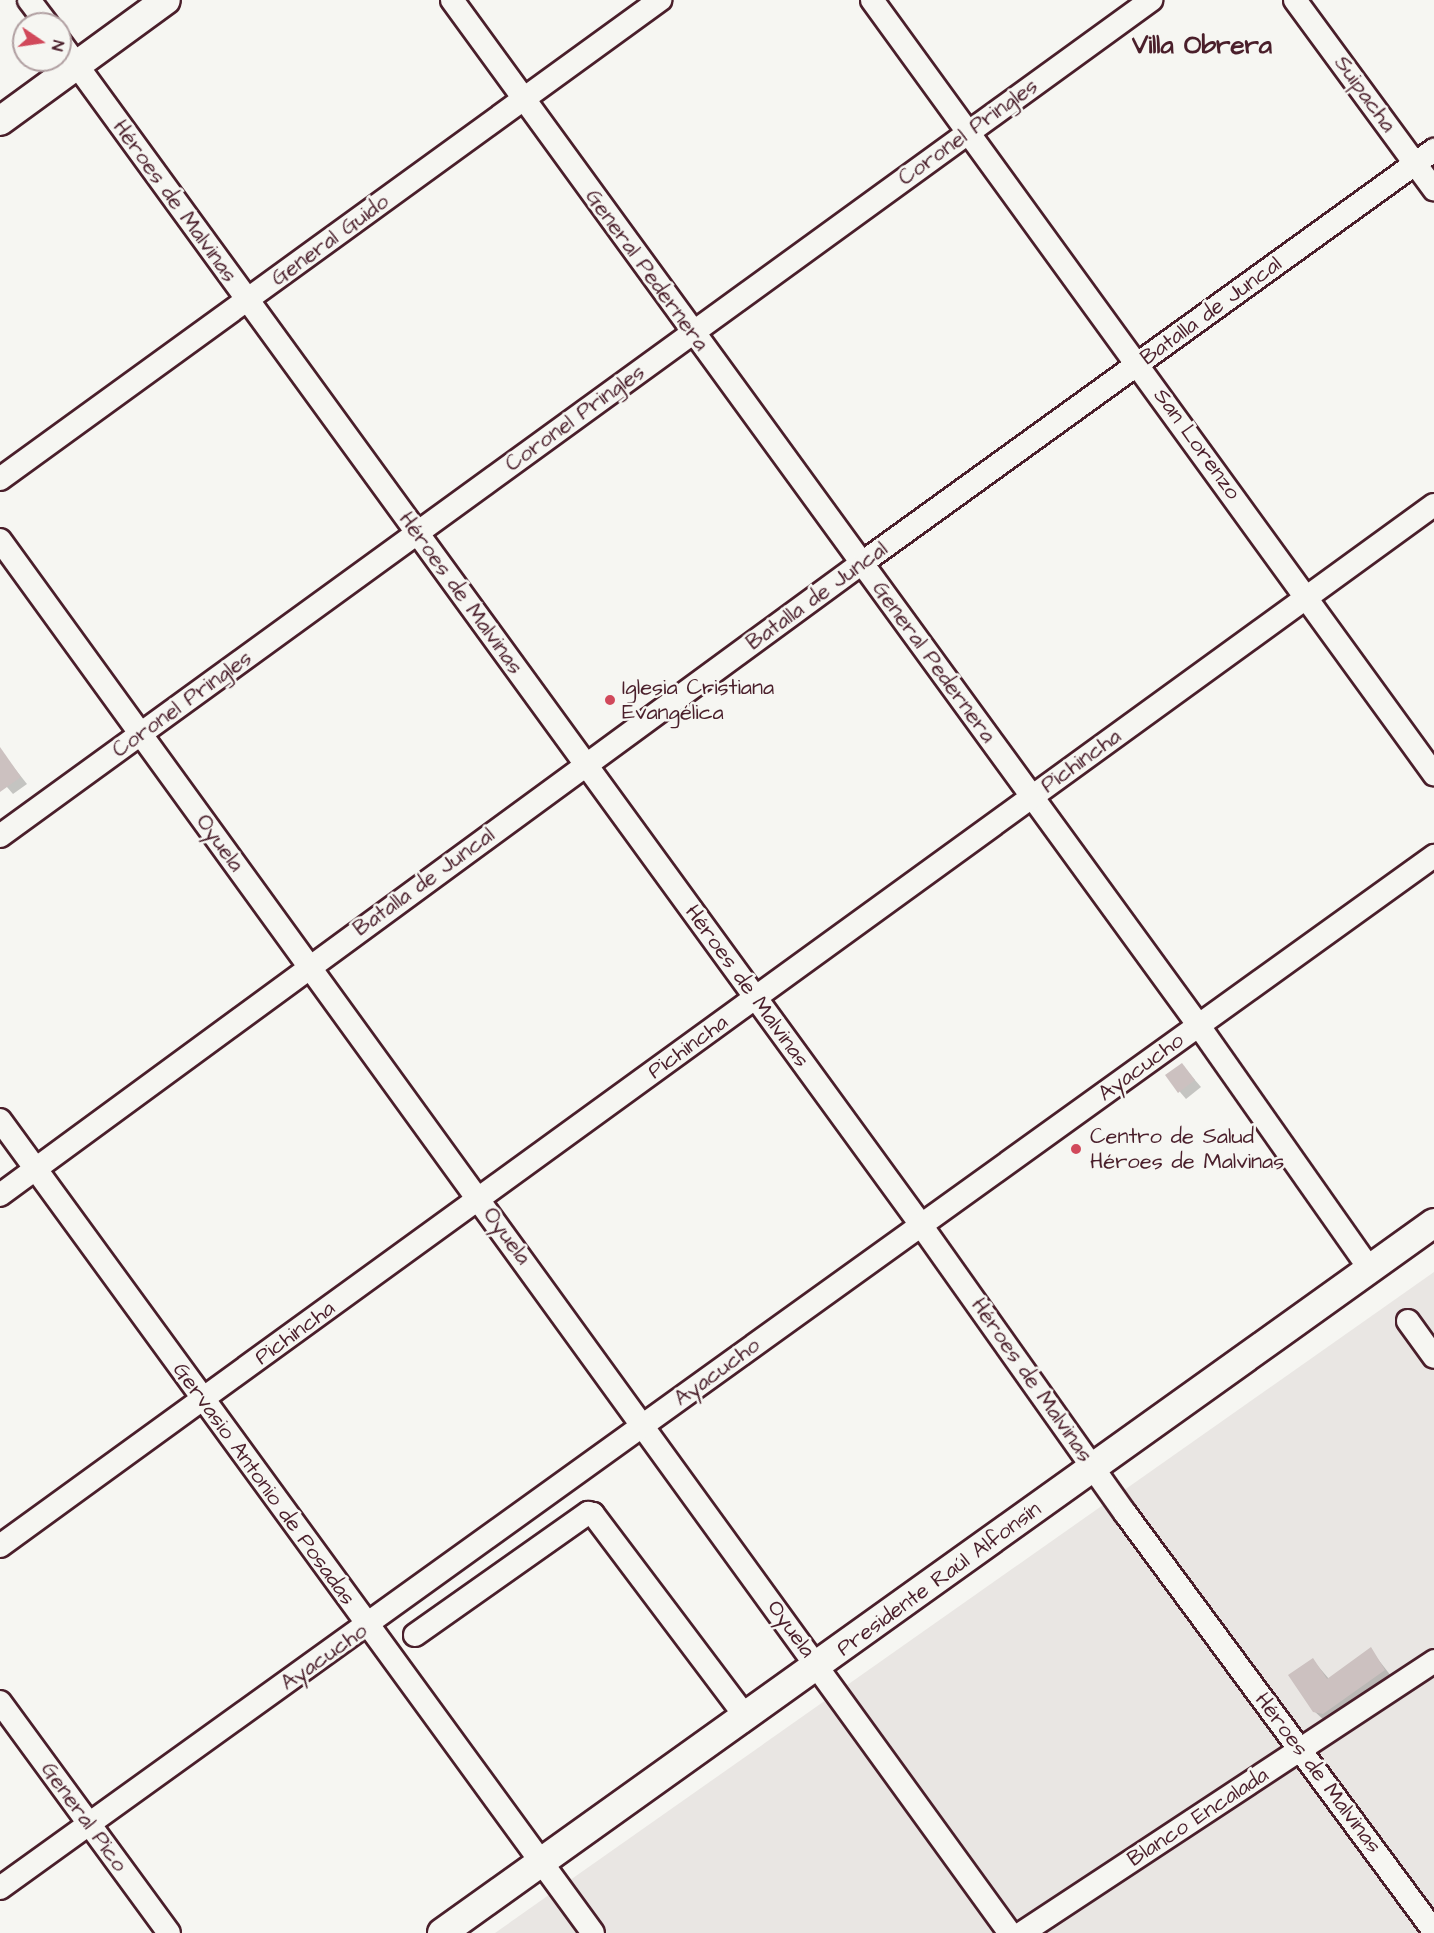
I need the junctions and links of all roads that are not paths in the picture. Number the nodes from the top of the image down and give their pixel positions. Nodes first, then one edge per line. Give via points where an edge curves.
1 (166, 0) edge
2 (452, 0) edge
3 (660, 0) edge
4 (872, 0) edge
5 (1151, 0) edge
6 (1295, 0) edge
7 (72, 58) edge
8 (77, 65) junction
9 (522, 100) junction
10 (0, 121) edge
11 (968, 132) junction
12 (1425, 157) edge
13 (1434, 189) edge
14 (248, 301) junction
15 (693, 332) junction
16 (1138, 363) junction
17 (0, 480) edge
18 (1434, 505) edge
19 (417, 533) junction
20 (0, 540) edge
21 (862, 563) junction
22 (1307, 596) junction
23 (141, 734) junction
24 (587, 764) junction
25 (1434, 774) edge
26 (1032, 796) junction
27 (0, 836) edge
28 (1434, 856) edge
29 (308, 966) junction
30 (755, 998) junction
31 (1199, 1026) junction
32 (0, 1120) edge
33 (35, 1170) junction
34 (0, 1195) edge
35 (480, 1199) junction
36 (1434, 1223) edge
37 (921, 1225) junction
38 (1370, 1269) junction
39 (1408, 1321) dead end
40 (1434, 1358) edge
41 (203, 1400) junction
42 (644, 1425) junction
43 (1094, 1467) junction
44 (0, 1546) edge
45 (367, 1626) junction
46 (415, 1635) dead end
47 (1434, 1661) edge
48 (818, 1665) junction
49 (0, 1702) edge
50 (746, 1717) junction
51 (1301, 1750) junction
52 (89, 1823) junction
53 (541, 1863) junction
54 (0, 1888) edge
55 (1434, 1930) edge
56 (169, 1933) edge
57 (442, 1933) edge
58 (593, 1933) edge
59 (1011, 1933) edge
60 (1022, 1933) edge

1 - 8 main road
2 - 9 street, General Pedernera
3 - 9 street, General Guido
4 - 11 street, San Lorenzo
5 - 11 street, Coronel Pringles
6 - 12 street, Suipacha
7 - 8 street, Héroes de Malvinas
8 - 10 main road
8 - 14 street, Héroes de Malvinas
9 - 14 street, General Guido
9 - 15 street, General Pedernera
11 - 15 street, Coronel Pringles
11 - 16 street, San Lorenzo
12 - 13 street, Suipacha
12 - 16 street, Batalla de Juncal
14 - 17 street, General Guido
14 - 19 street, Héroes de Malvinas
15 - 19 street, Coronel Pringles
15 - 21 street, General Pedernera
16 - 21 street, Batalla de Juncal
16 - 22 street, San Lorenzo
18 - 22 street, Pichincha
19 - 23 street, Coronel Pringles
19 - 24 street, Héroes de Malvinas
20 - 23 street, Oyuela
21 - 24 street, Batalla de Juncal
21 - 26 street, General Pedernera
22 - 25 street, San Lorenzo
22 - 26 street, Pichincha
23 - 27 street, Coronel Pringles
23 - 29 street, Oyuela
24 - 29 street, Batalla de Juncal
24 - 30 street, Héroes de Malvinas
26 - 30 street, Pichincha
26 - 31 street, General Pedernera
28 - 31 street, Ayacucho
29 - 33 street, Batalla de Juncal
29 - 35 street, Oyuela
30 - 35 street, Pichincha
30 - 37 street, Héroes de Malvinas
31 - 37 street, Ayacucho
31 - 38 street, General Pedernera
32 - 33 street, Gervasio Antonio de Posadas
33 - 34 street, Batalla de Juncal
33 - 41 street, Gervasio Antonio de Posadas
35 - 41 street, Pichincha
35 - 42 street, Oyuela
36 - 38 main road, Presidente Raúl Alfonsín
37 - 42 street, Ayacucho
37 - 43 street, Héroes de Malvinas
38 - 43 main road, Presidente Raúl Alfonsín
39 - 40 street
41 - 44 street, Pichincha
41 - 45 street, Gervasio Antonio de Posadas
42 - 45 street, Ayacucho
42 - 48 street, Oyuela
43 - 48 main road, Presidente Raúl Alfonsín
43 - 51 street, Héroes de Malvinas
45 - 52 street, Ayacucho
45 - 53 street, Gervasio Antonio de Posadas
46 - 50 street via 588,1513 593,1514
47 - 51 street, Blanco Encalada
48 - 50 main road, Presidente Raúl Alfonsín
48 - 59 street, Oyuela
49 - 52 street, General Pico
50 - 53 main road, Presidente Raúl Alfonsín
51 - 55 street, Héroes de Malvinas
51 - 60 street, Blanco Encalada
52 - 54 street, Ayacucho
52 - 56 street, General Pico
53 - 57 main road, Presidente Raúl Alfonsín
53 - 58 street, Gervasio Antonio de Posadas

